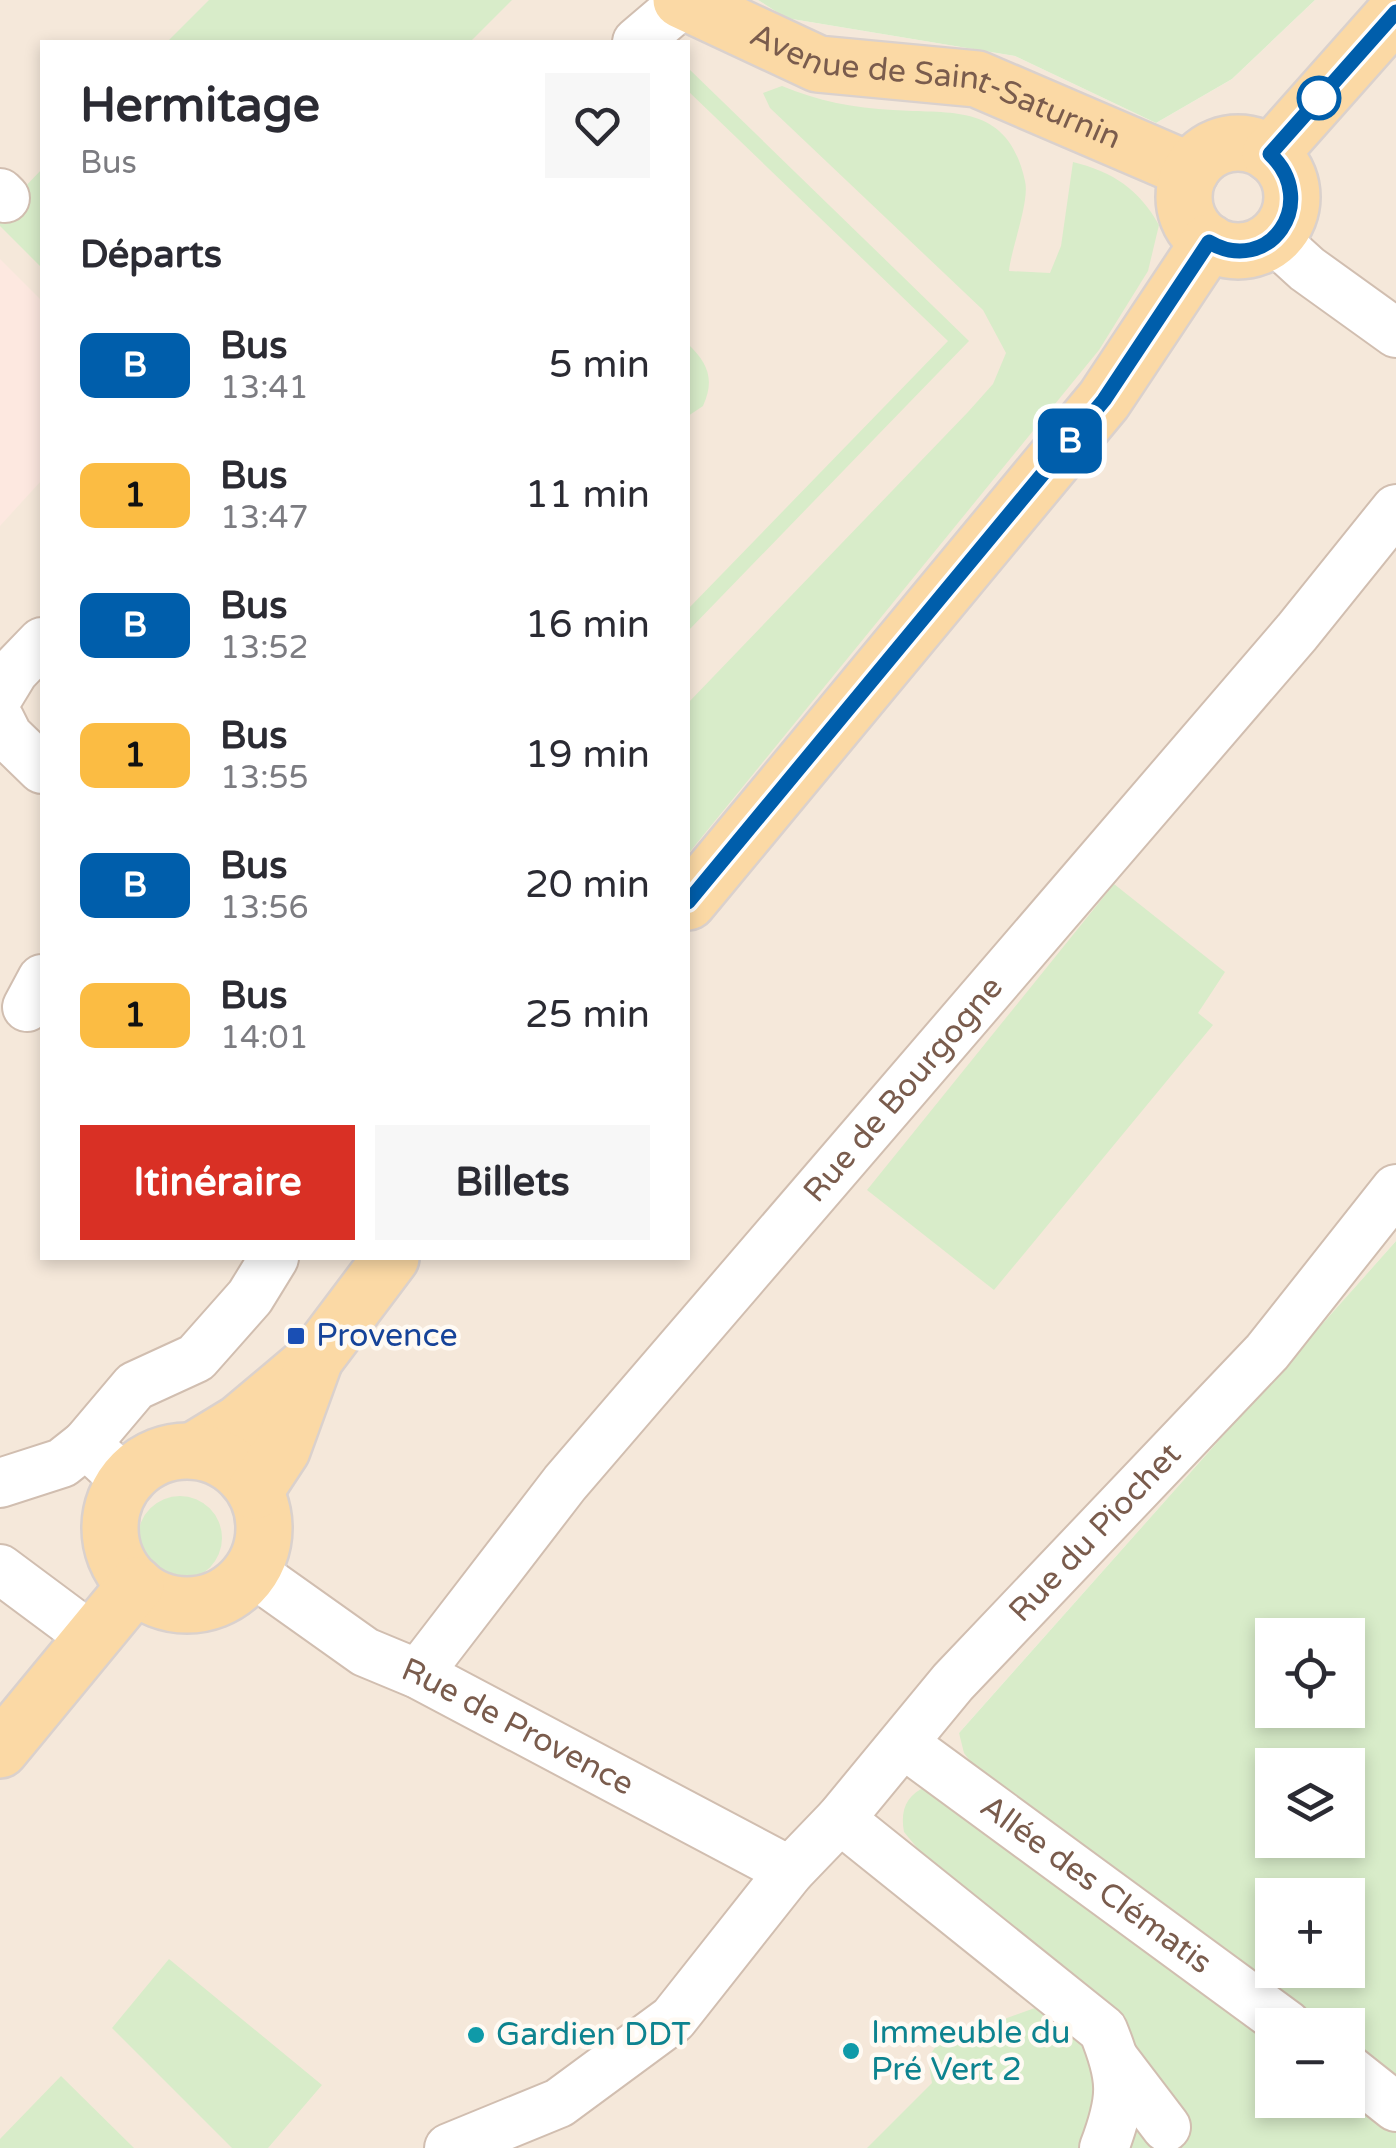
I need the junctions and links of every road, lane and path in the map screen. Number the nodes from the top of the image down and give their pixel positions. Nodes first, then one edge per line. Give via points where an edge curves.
1 (682, 1) edge
2 (1396, 12) edge
3 (639, 40) edge
4 (1270, 154) junction
5 (1191, 171) junction
6 (1273, 238) junction
7 (1209, 242) junction
8 (1396, 334) edge
9 (1396, 510) edge
10 (40, 644) edge
11 (0, 694) edge
12 (0, 720) edge
13 (40, 767) edge
14 (690, 900) edge
15 (1396, 1189) edge
16 (273, 1260) edge
17 (389, 1260) edge
18 (315, 1358) junction
19 (86, 1444) junction
20 (193, 1451) junction
21 (126, 1481) junction
22 (0, 1483) edge
23 (255, 1491) junction
24 (0, 1570) edge
25 (251, 1572) junction
26 (136, 1585) junction
27 (94, 1639) junction
28 (418, 1674) junction
29 (904, 1744) junction
30 (0, 1750) edge
31 (840, 1820) junction
32 (790, 1871) junction
33 (1264, 2008) edge
34 (1115, 2060) junction
35 (1365, 2083) edge
36 (1396, 2108) edge
37 (1166, 2127) dead end
38 (449, 2148) edge
39 (1104, 2148) edge

1 - 3 street
1 - 5 main road, Avenue de Saint-Saturnin via 818,64 977,78
2 - 4 main road
4 - 5 main road via 1234,143 1217,147
4 - 6 main road via 1290,180 1292,198 1289,216
5 - 7 main road via 1185,204
6 - 7 main road via 1250,250
6 - 8 street
7 - 14 main road via 1104,400
9 - 28 street, Rue de Bourgogne via 566,1484
10 - 11 street
12 - 13 street
15 - 29 street, Rue du Piochet via 1268,1352 953,1682
16 - 19 street via 196,1358 135,1386
17 - 18 main road
18 - 20 main road via 239,1423
18 - 23 main road via 282,1450
19 - 21 street
19 - 22 street via 62,1463
20 - 21 main road via 145,1462
20 - 23 main road via 218,1457
21 - 26 main road via 110,1527 114,1552
23 - 25 main road via 264,1515 263,1541
24 - 27 street
25 - 26 main road via 218,1599 193,1605 167,1602
25 - 28 street, Rue de Provence via 366,1652
26 - 27 main road
27 - 30 main road
28 - 32 street, Rue de Provence
29 - 31 street, Rue du Piochet
29 - 33 street, Allée des Clématis
31 - 32 street, Rue du Piochet
31 - 34 street via 1104,2030
32 - 38 street, Rue du Piochet via 673,2019 558,2103
34 - 37 street
34 - 39 street via 1118,2110
35 - 36 street

